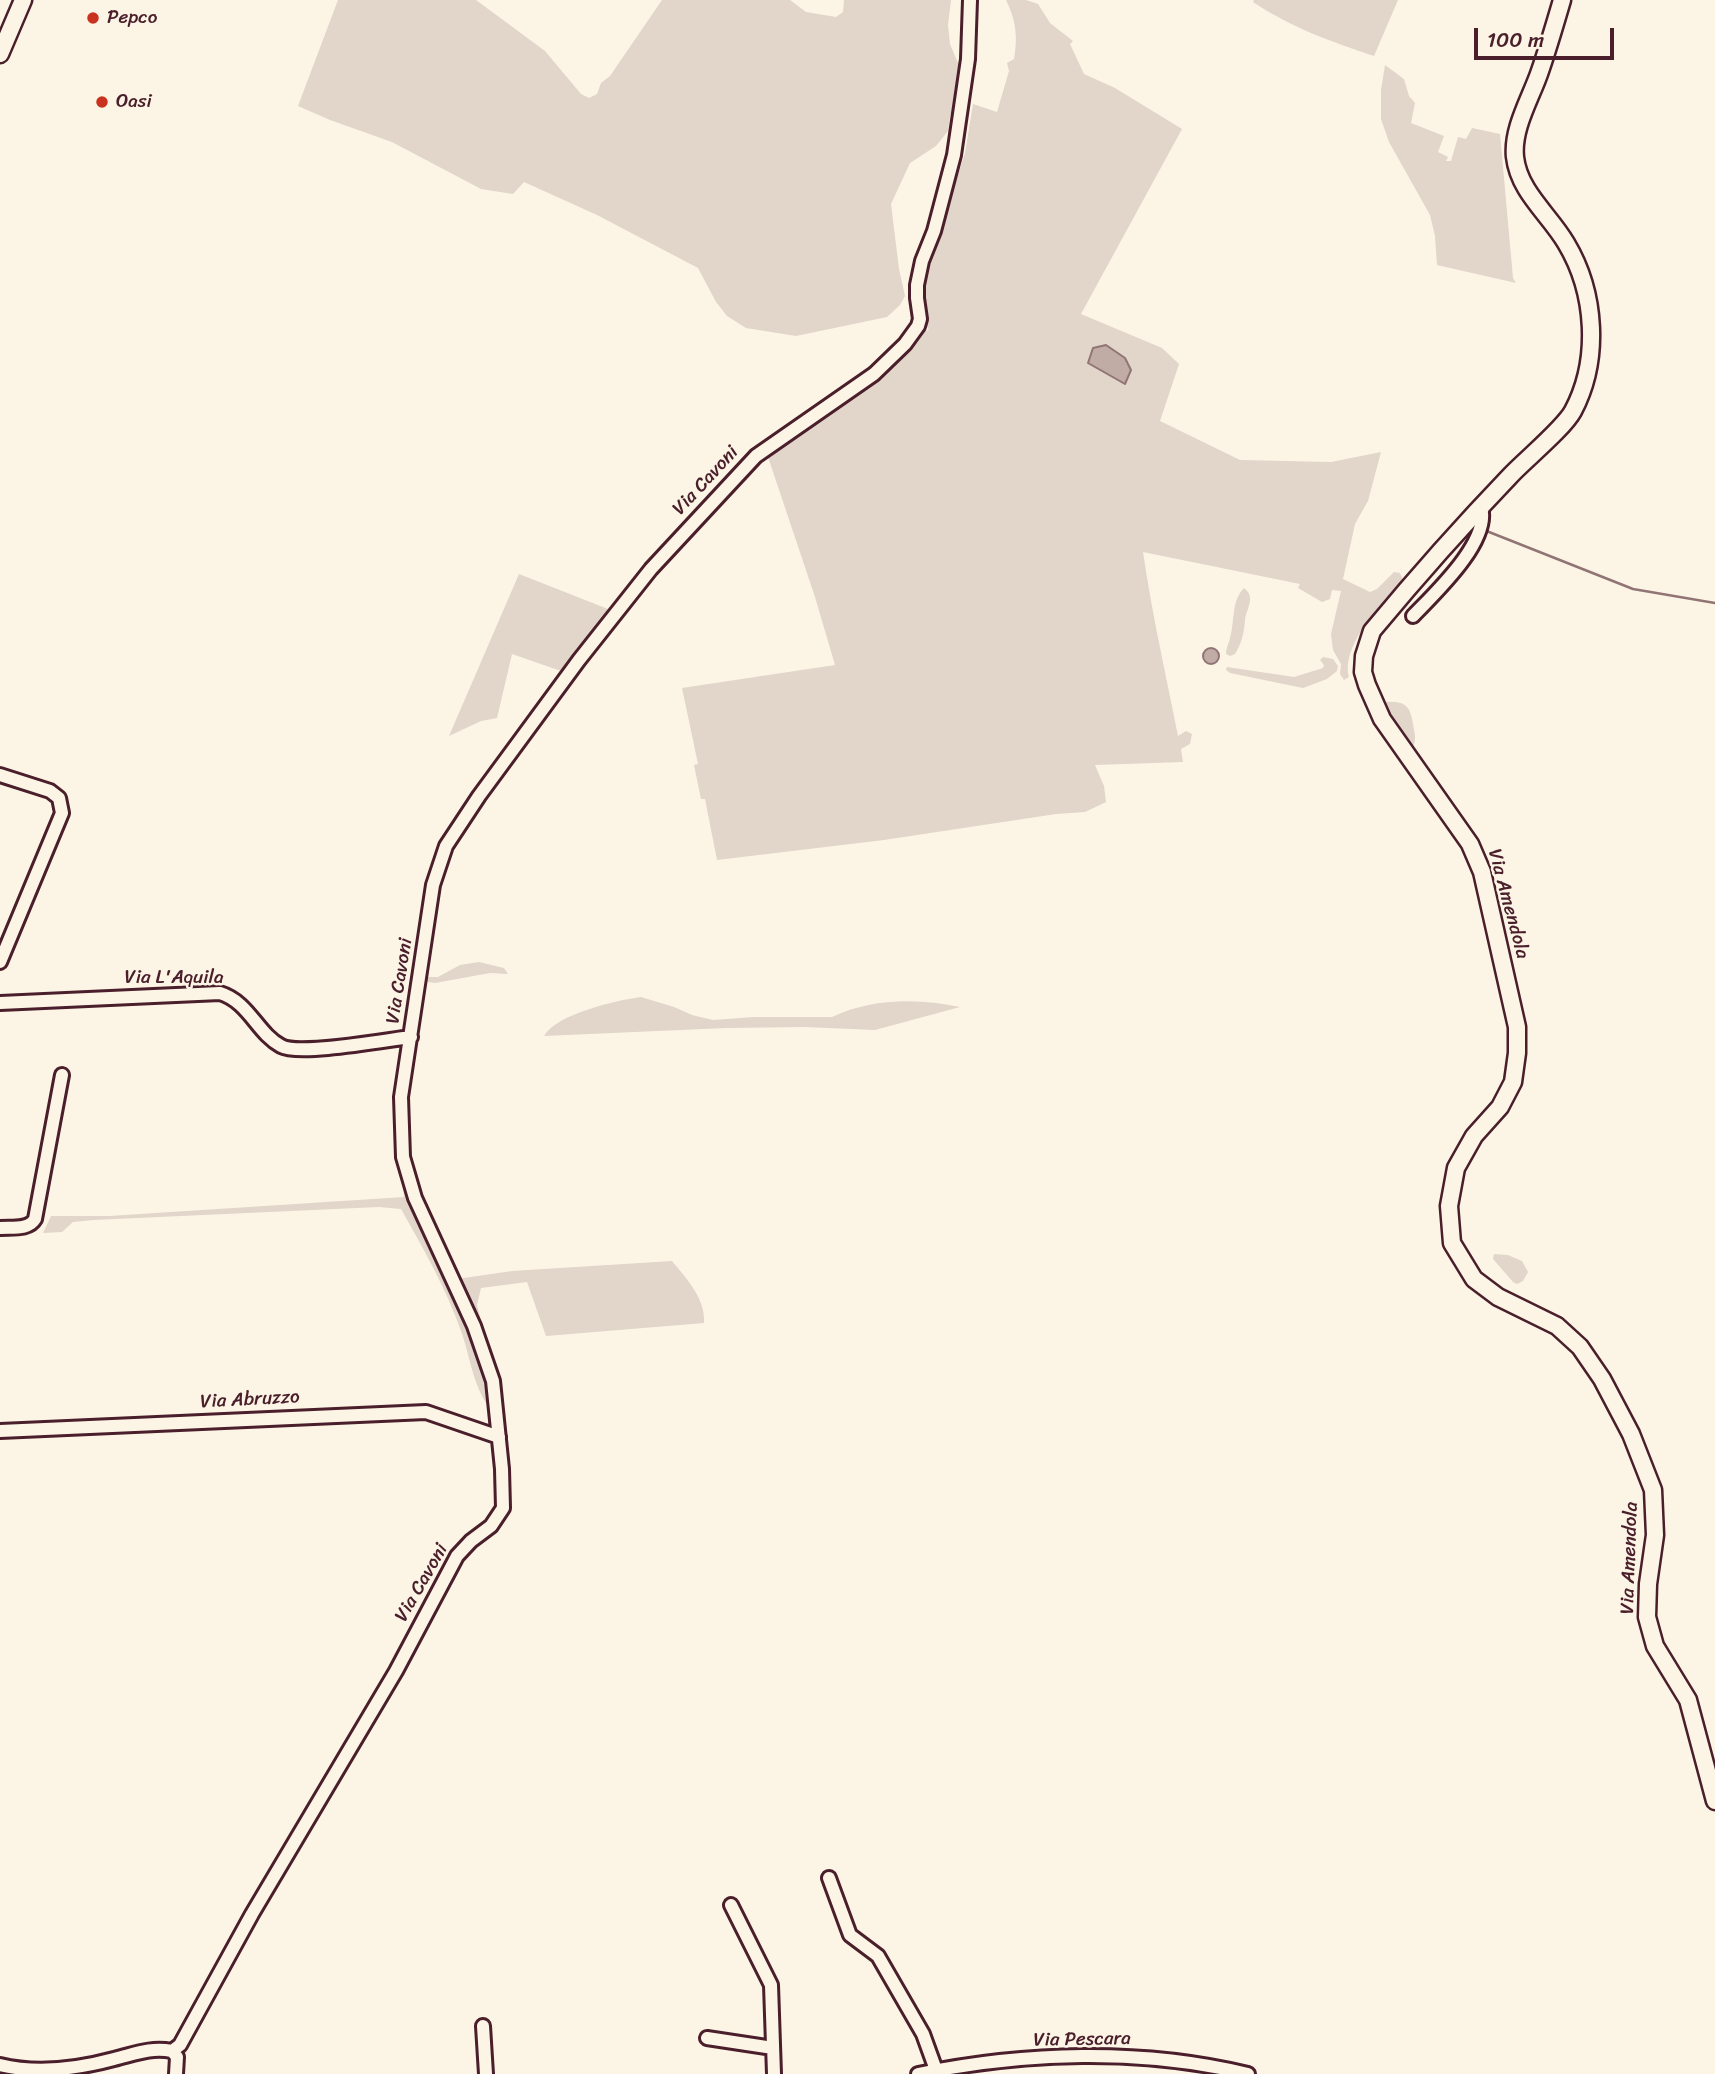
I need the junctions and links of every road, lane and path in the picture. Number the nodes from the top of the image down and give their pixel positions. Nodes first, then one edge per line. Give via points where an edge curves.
1 (23, 0) edge
2 (970, 0) edge
3 (1562, 0) edge
4 (0, 54) edge
5 (1481, 507) junction
6 (1413, 616) dead end
7 (0, 775) edge
8 (0, 962) edge
9 (0, 1003) edge
10 (411, 1037) junction
11 (62, 1075) dead end
12 (0, 1228) edge
13 (0, 1431) edge
14 (499, 1437) junction
15 (1715, 1801) edge
16 (829, 1878) dead end
17 (731, 1905) dead end
18 (482, 2026) dead end
19 (707, 2038) dead end
20 (773, 2048) junction
21 (172, 2050) junction
22 (0, 2065) edge
23 (936, 2070) junction
24 (176, 2074) edge
25 (486, 2074) edge
26 (774, 2074) edge
27 (918, 2074) edge
28 (1248, 2074) edge

1 - 4 main road
2 - 10 street, Via Cavoni via 968,59 954,155 922,261 917,285 918,326 874,374 756,456 721,492 631,592 479,796 446,846 433,885
3 - 5 main road, Via Amendola via 1515,136 1515,159 1526,190 1566,243 1580,275 1590,312 1591,351 1572,414
5 - 6 street via 1481,529 1460,565
5 - 15 main road, Via Amendola via 1372,631 1363,672 1382,719 1470,845 1482,872 1517,1027 1513,1082 1456,1168 1449,1206 1452,1243 1474,1279 1498,1297 1558,1326 1580,1347 1632,1434 1653,1490 1655,1535 1647,1617 1655,1646 1688,1700
7 - 8 street via 50,791 59,798 62,813
9 - 10 street, Via L'Aquila via 220,993 232,997 282,1047 306,1049
10 - 14 street, Via Cavoni via 401,1097 403,1157 415,1198 474,1326 493,1381
11 - 12 street via 35,1219 27,1226
13 - 14 street, Via Abruzzo via 426,1412
14 - 21 street, Via Cavoni via 503,1508 491,1526 457,1556 396,1671 180,2045
16 - 23 street via 850,1935 878,1956 923,2034
17 - 20 street via 771,1985
18 - 25 street
19 - 20 street
20 - 26 street
21 - 22 street via 140,2050 61,2070
21 - 24 street via 177,2057
23 - 27 street, Via Pescara
23 - 28 street, Via Pescara via 1108,2056

